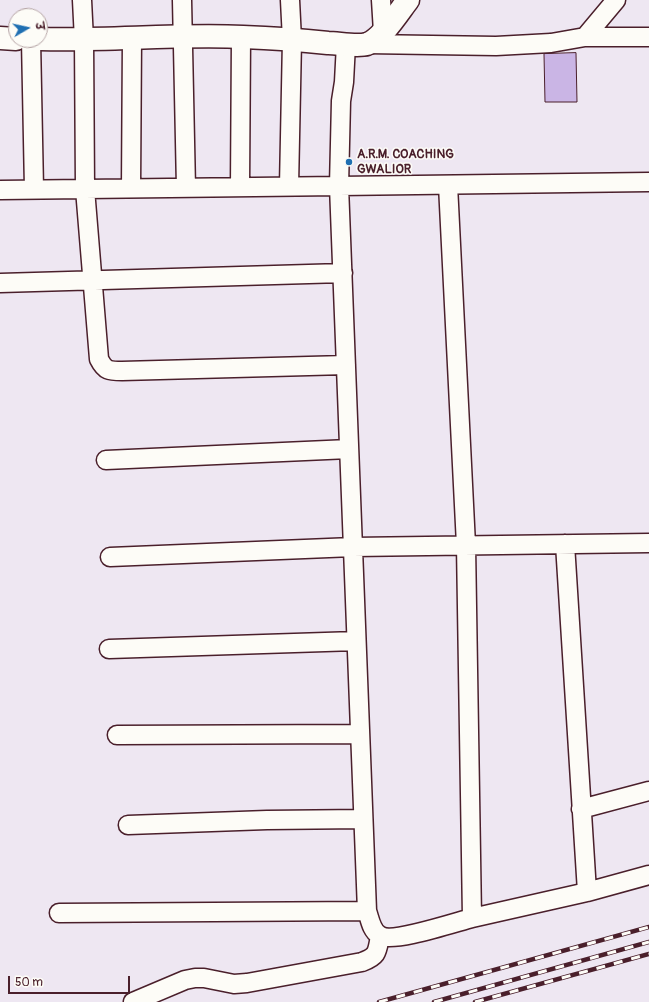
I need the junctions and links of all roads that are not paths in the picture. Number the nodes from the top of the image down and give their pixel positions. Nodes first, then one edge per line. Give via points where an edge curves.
1 (82, 0) edge
2 (182, 0) edge
3 (290, 0) edge
4 (381, 0) edge
5 (408, 0) edge
6 (616, 0) edge
7 (182, 36) junction
8 (241, 37) junction
9 (649, 37) edge
10 (132, 38) junction
11 (585, 38) junction
12 (48, 39) edge
13 (84, 40) junction
14 (292, 40) junction
15 (365, 40) junction
16 (31, 48) edge
17 (649, 182) edge
18 (448, 185) junction
19 (289, 186) junction
20 (339, 186) junction
21 (240, 187) junction
22 (131, 188) junction
23 (186, 188) junction
24 (34, 189) junction
25 (85, 189) junction
26 (0, 190) edge
27 (343, 273) junction
28 (92, 280) junction
29 (0, 283) edge
30 (346, 365) junction
31 (349, 449) junction
32 (106, 460) dead end
33 (649, 543) edge
34 (565, 544) junction
35 (466, 546) junction
36 (353, 547) junction
37 (110, 556) dead end
38 (356, 641) junction
39 (109, 649) dead end
40 (360, 734) junction
41 (117, 735) dead end
42 (649, 791) edge
43 (580, 809) junction
44 (363, 819) junction
45 (128, 825) dead end
46 (649, 875) edge
47 (587, 892) junction
48 (367, 911) junction
49 (59, 913) dead end
50 (472, 918) junction
51 (380, 936) junction
52 (133, 1002) edge

1 - 13 street
2 - 7 street
3 - 14 street
4 - 15 street
5 - 15 street
6 - 11 street
7 - 8 street
7 - 10 street
7 - 23 street
8 - 14 street
8 - 21 street
9 - 11 street
10 - 13 street
10 - 22 street
11 - 15 street via 496,46
12 - 13 street
13 - 25 street
14 - 15 street
14 - 19 street
15 - 20 street via 344,82 341,101
16 - 24 street
17 - 18 street
18 - 20 street
18 - 35 street
19 - 20 street
19 - 21 street
20 - 27 street
21 - 23 street
22 - 23 street
22 - 25 street
24 - 25 street
24 - 26 street
25 - 28 street
27 - 28 street
27 - 30 street
28 - 29 street
28 - 30 street via 99,359 102,366 109,371
30 - 31 street
31 - 32 street
31 - 36 street
33 - 34 street
34 - 35 street
34 - 43 street
35 - 36 street
35 - 50 street
36 - 37 street
36 - 38 street
38 - 39 street
38 - 40 street
40 - 41 street
40 - 44 street
42 - 43 street
43 - 47 street
44 - 45 street
44 - 48 street
46 - 47 street
47 - 50 street
48 - 49 street
48 - 51 street via 372,928
50 - 51 street via 405,936
51 - 52 street via 373,958 362,962 247,983 234,984 195,978

